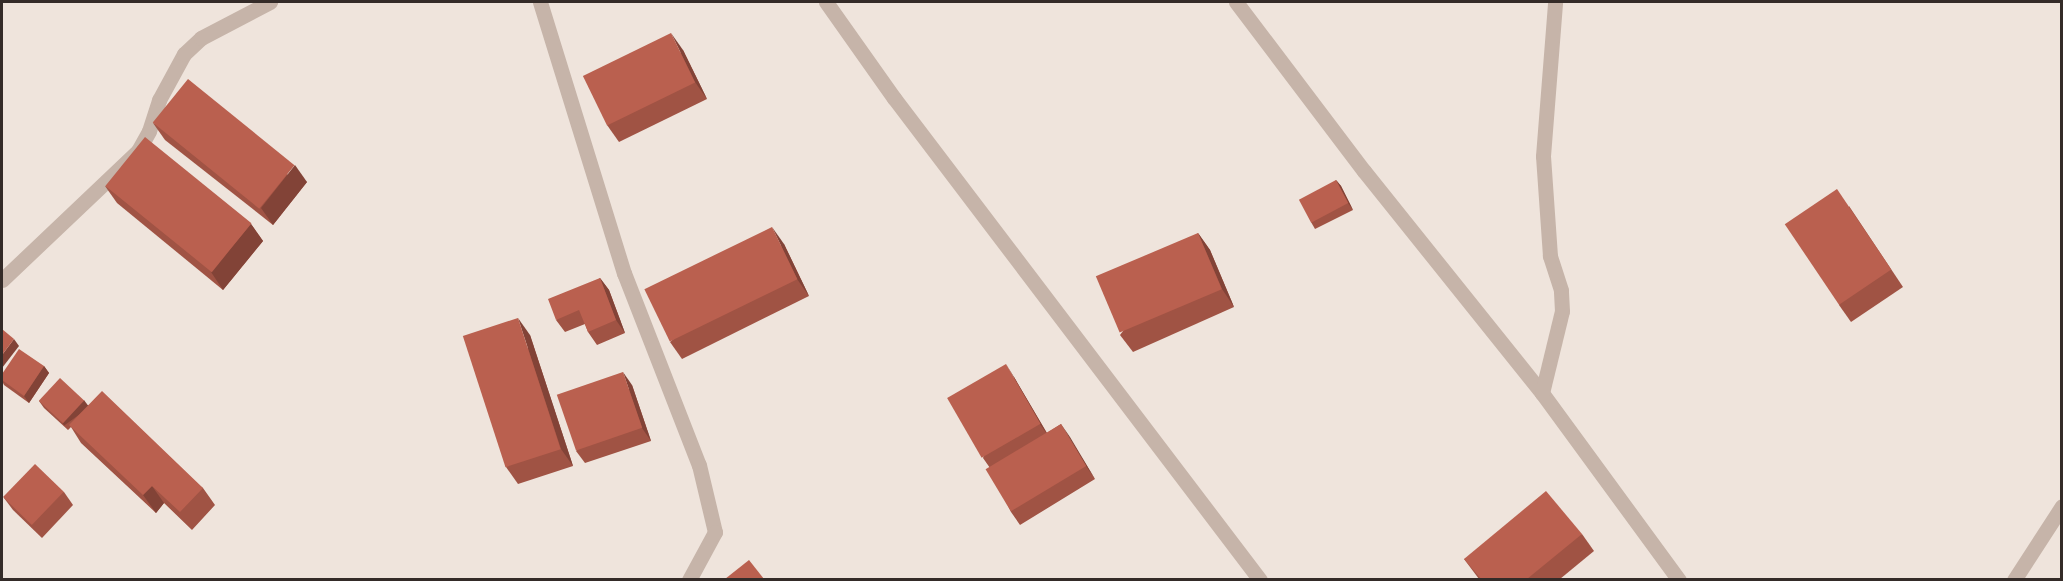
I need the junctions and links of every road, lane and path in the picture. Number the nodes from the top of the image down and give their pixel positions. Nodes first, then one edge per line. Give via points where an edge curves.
1 (270, 2) edge
2 (540, 2) edge
3 (826, 2) edge
4 (1236, 2) edge
5 (1555, 2) edge
6 (2, 280) edge
7 (1542, 393) junction
8 (2061, 506) edge
9 (689, 579) edge
10 (1260, 579) edge
11 (1679, 579) edge
12 (2014, 579) edge

1 - 6 street via 201,38 184,54 138,151
2 - 9 street via 624,273 699,465 715,532
3 - 10 street via 894,98
4 - 7 street via 1364,171
5 - 7 street via 1543,156 1548,245 1561,290 1562,311
7 - 11 street
8 - 12 street

